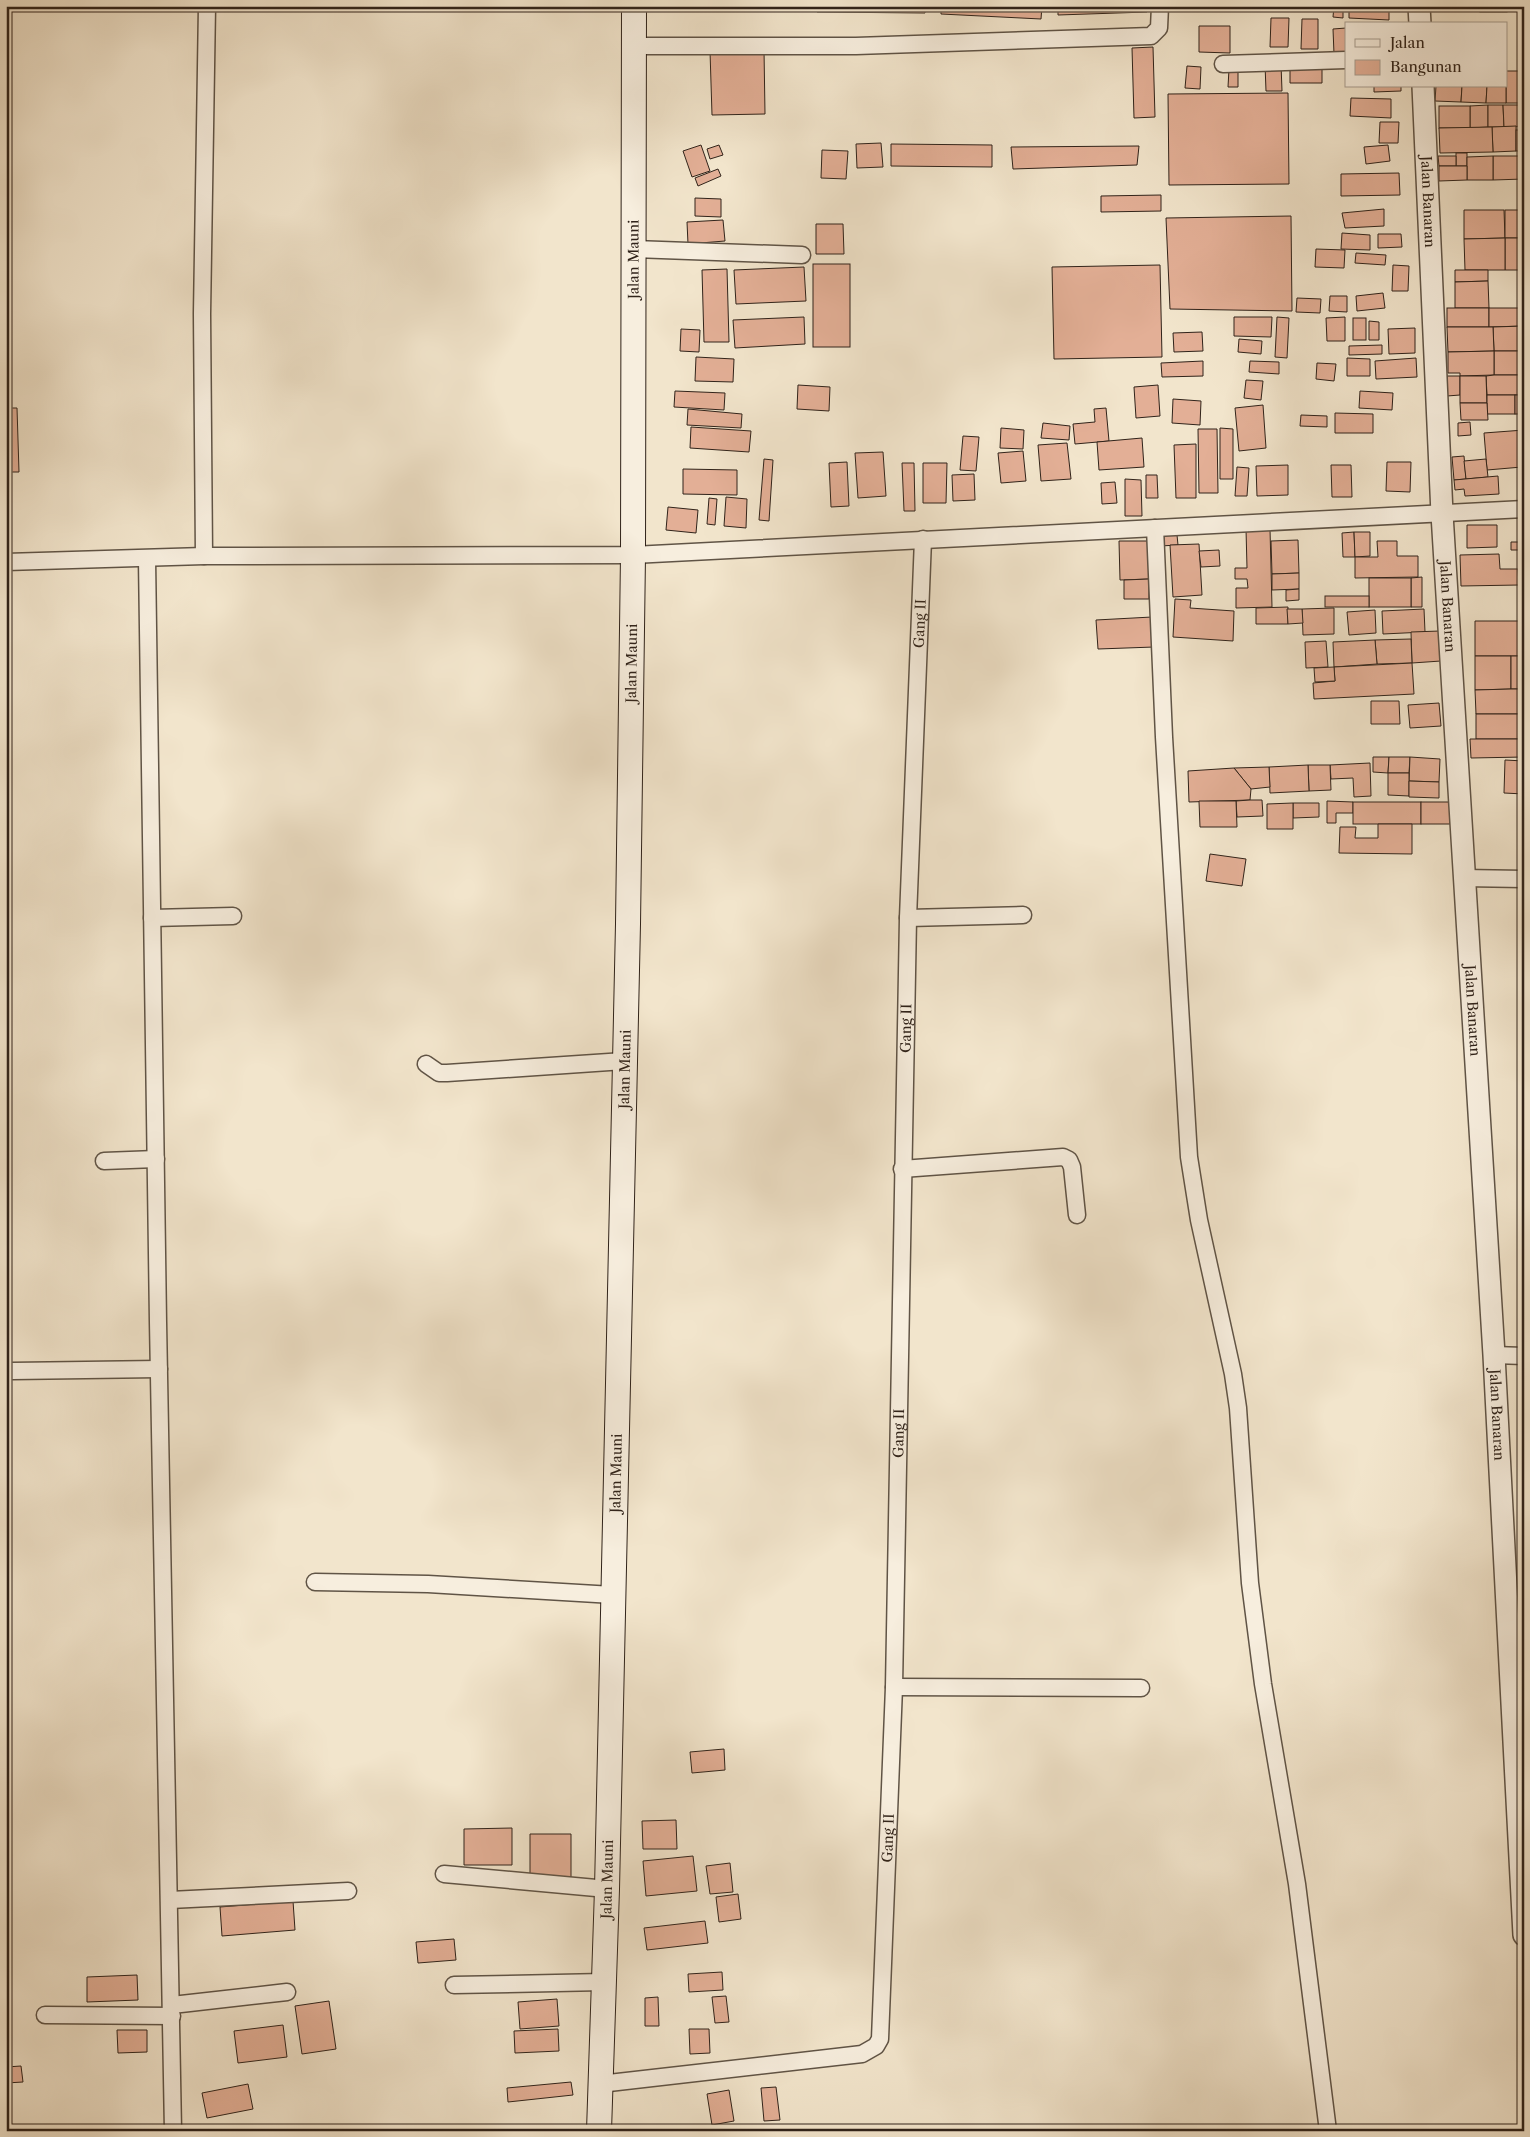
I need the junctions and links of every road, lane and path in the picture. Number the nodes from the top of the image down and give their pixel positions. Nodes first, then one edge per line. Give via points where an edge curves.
1 (207, 6) edge
2 (634, 6) edge
3 (1160, 6) edge
4 (1419, 6) edge
5 (1420, 22) edge
6 (635, 46) junction
7 (1345, 60) edge
8 (1223, 64) dead end
9 (1423, 88) edge
10 (634, 250) junction
11 (802, 255) dead end
12 (1524, 509) edge
13 (1442, 514) junction
14 (1155, 528) junction
15 (923, 539) junction
16 (633, 555) junction
17 (204, 556) junction
18 (147, 559) junction
19 (6, 562) edge
20 (1463, 878) junction
21 (1524, 879) edge
22 (1023, 915) dead end
23 (233, 916) dead end
24 (152, 918) junction
25 (908, 918) junction
26 (624, 1061) junction
27 (426, 1064) dead end
28 (156, 1159) junction
29 (104, 1161) dead end
30 (902, 1169) junction
31 (1077, 1215) dead end
32 (1494, 1355) junction
33 (1524, 1356) edge
34 (159, 1369) junction
35 (12, 1371) dead end
36 (315, 1582) dead end
37 (613, 1595) junction
38 (894, 1687) junction
39 (1141, 1688) dead end
40 (444, 1874) dead end
41 (607, 1889) junction
42 (348, 1891) dead end
43 (170, 1900) junction
44 (1524, 1935) edge
45 (604, 1982) junction
46 (454, 1985) dead end
47 (287, 1992) dead end
48 (172, 2010) junction
49 (45, 2016) dead end
50 (600, 2084) junction
51 (174, 2131) edge
52 (599, 2131) edge
53 (1328, 2131) edge

1 - 17 street via 202,304
2 - 6 main road, Jalan Mauni
3 - 6 street via 1159,28 1151,36 856,46
4 - 5 street
6 - 10 main road, Jalan Mauni
7 - 8 street
9 - 13 street, Jalan Banaran
10 - 11 street
10 - 16 main road, Jalan Mauni
12 - 13 street
13 - 14 street
13 - 20 street, Jalan Banaran
14 - 15 street
14 - 53 street via 1164,737 1190,1157 1199,1220 1234,1374 1251,1593 1263,1684 1298,1884
15 - 16 street
15 - 25 street, Gang II
16 - 17 street
16 - 26 main road, Jalan Mauni
17 - 18 street
18 - 19 street
18 - 24 street
20 - 21 street
20 - 32 street, Jalan Banaran
22 - 25 street
23 - 24 street
24 - 28 street
25 - 30 street, Gang II
26 - 27 street via 447,1073 439,1073
26 - 37 main road, Jalan Mauni
28 - 29 street
28 - 34 street
30 - 31 street via 1063,1157 1072,1167
30 - 38 street, Gang II
32 - 33 street
32 - 44 street, Jalan Banaran
34 - 35 street
34 - 43 street
36 - 37 street via 428,1584
37 - 41 main road, Jalan Mauni
38 - 39 street
38 - 50 street, Gang II via 882,2031 876,2046 862,2054
40 - 41 street
41 - 45 main road, Jalan Mauni
42 - 43 street
43 - 48 street
45 - 46 street
45 - 50 main road, Jalan Mauni
47 - 48 street
48 - 49 street
48 - 51 street
50 - 52 main road, Jalan Mauni

